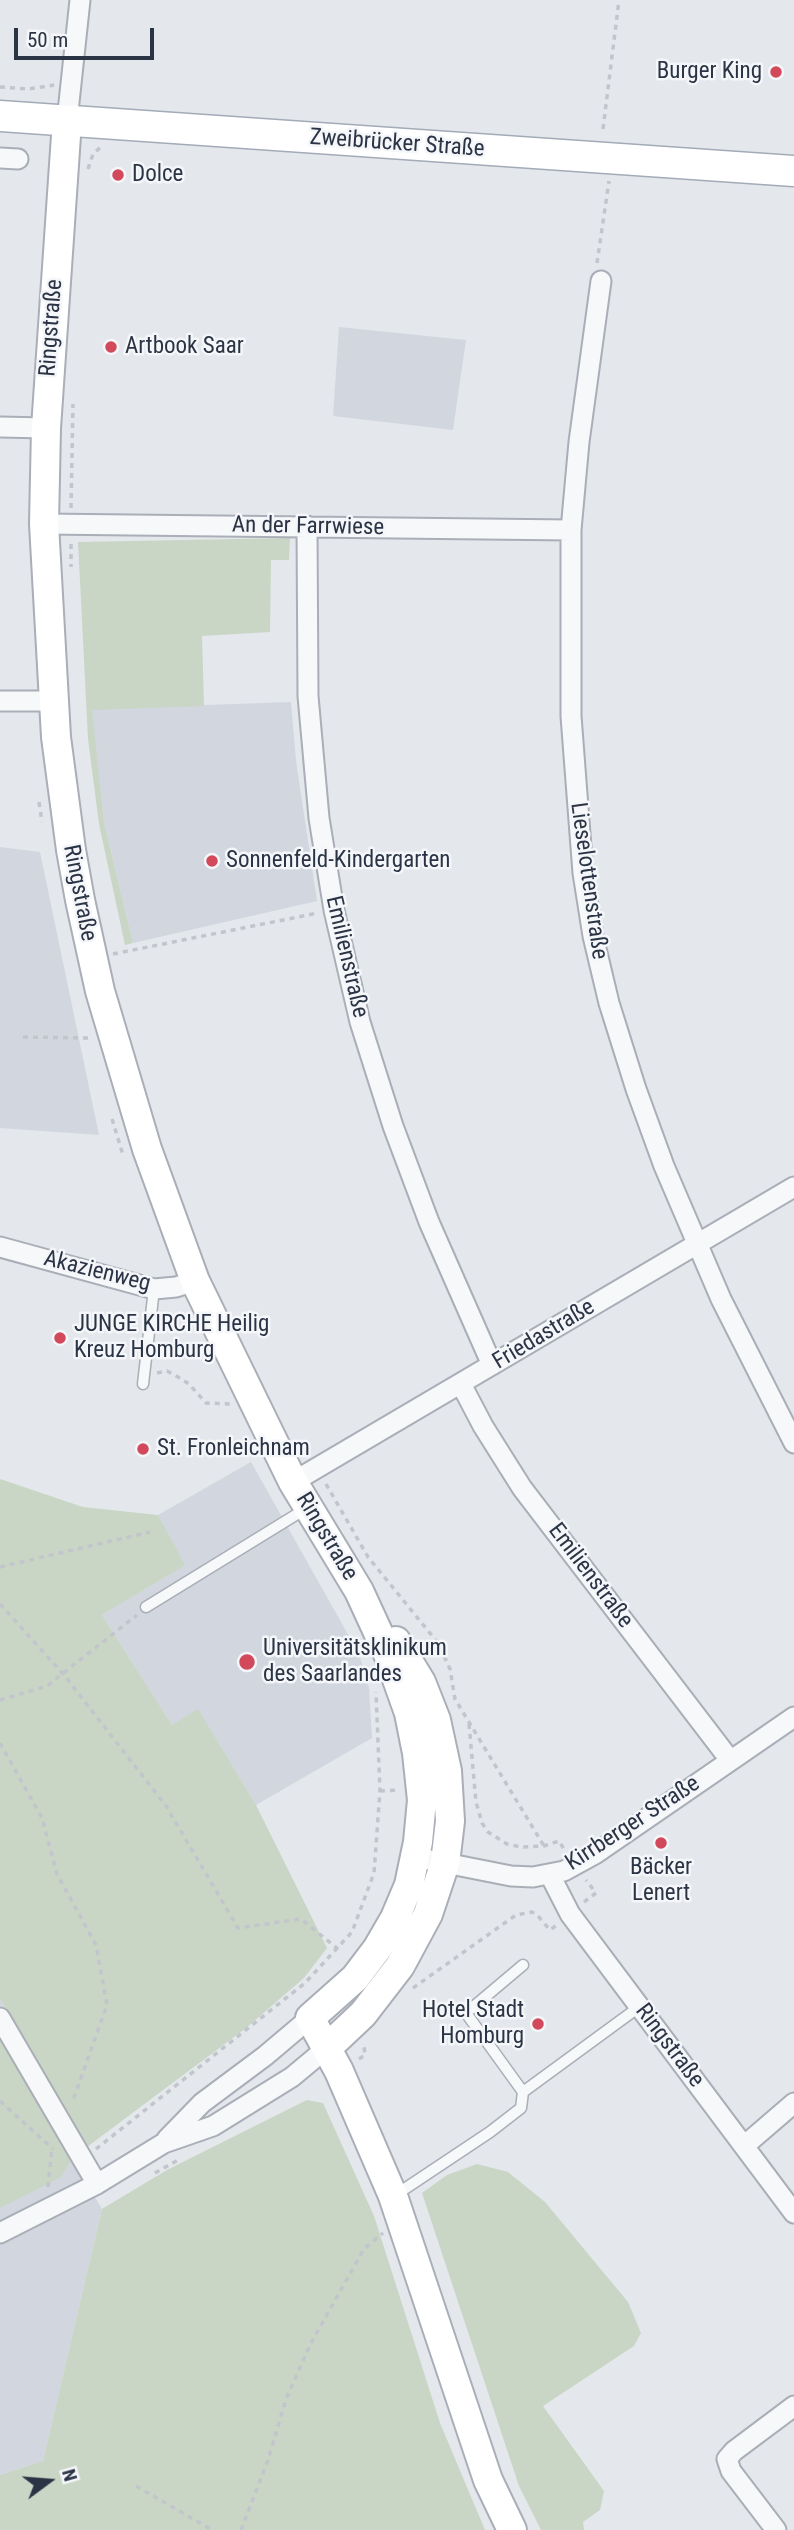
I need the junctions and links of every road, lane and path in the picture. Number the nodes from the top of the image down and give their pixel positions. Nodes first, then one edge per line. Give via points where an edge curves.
1 (80, 0) edge
2 (619, 0) edge
3 (72, 74) junction
4 (0, 87) edge
5 (0, 116) edge
6 (66, 121) junction
7 (603, 128) dead end
8 (612, 158) junction
9 (88, 167) dead end
10 (794, 171) edge
11 (87, 181) dead end
12 (601, 281) joint
13 (73, 404) dead end
14 (0, 427) edge
15 (46, 428) junction
16 (58, 524) junction
17 (307, 526) junction
18 (571, 530) junction
19 (71, 572) dead end
20 (0, 701) edge
21 (52, 701) junction
22 (334, 910) junction
23 (107, 959) junction
24 (23, 1037) dead end
25 (90, 1039) dead end
26 (794, 1187) edge
27 (697, 1244) junction
28 (0, 1247) edge
29 (195, 1281) junction
30 (154, 1289) junction
31 (492, 1365) junction
32 (144, 1380) joint
33 (461, 1384) junction
34 (249, 1396) junction
35 (794, 1443) edge
36 (305, 1476) junction
37 (307, 1508) junction
38 (150, 1532) dead end
39 (0, 1567) edge
40 (0, 1604) edge
41 (146, 1607) joint
42 (366, 1607) junction
43 (64, 1675) junction
44 (375, 1687) dead end
45 (0, 1700) edge
46 (794, 1717) edge
47 (469, 1722) junction
48 (0, 1743) edge
49 (730, 1760) junction
50 (401, 1790) dead end
51 (380, 1791) junction
52 (559, 1841) dead end
53 (544, 1846) junction
54 (415, 1857) junction
55 (445, 1863) junction
56 (550, 1875) junction
57 (550, 1930) dead end
58 (338, 1949) junction
59 (523, 1965) dead end
60 (406, 1993) dead end
61 (639, 2007) junction
62 (0, 2018) edge
63 (310, 2018) junction
64 (366, 2036) dead end
65 (328, 2047) junction
66 (365, 2055) dead end
67 (523, 2092) junction
68 (0, 2101) edge
69 (794, 2102) edge
70 (63, 2127) junction
71 (164, 2143) junction
72 (744, 2146) junction
73 (52, 2147) junction
74 (60, 2155) dead end
75 (82, 2160) junction
76 (97, 2184) junction
77 (47, 2190) dead end
78 (397, 2207) junction
79 (794, 2213) edge
80 (0, 2233) edge
81 (794, 2406) edge
82 (136, 2486) dead end
83 (212, 2530) edge
84 (241, 2530) edge
85 (512, 2530) edge
86 (775, 2530) edge

1 - 3 street
2 - 7 path
3 - 4 path via 61,72 55,85
3 - 6 street
5 - 6 main road, Zweibrücker Straße
6 - 8 main road, Zweibrücker Straße
6 - 15 street, Ringstraße
8 - 10 main road, Zweibrücker Straße
8 - 12 path via 596,261
9 - 11 path
12 - 18 street, Lieselottenstraße
13 - 16 path
14 - 15 street
15 - 16 street, Ringstraße
16 - 17 street, An der Farrwiese
16 - 19 path
16 - 21 street, Ringstraße
17 - 18 street, An der Farrwiese
17 - 22 street, Emilienstraße via 308,696 318,818
18 - 27 street, Lieselottenstraße via 571,716 583,873 593,936 636,1089
20 - 21 street
21 - 23 street, Ringstraße via 71,850
22 - 23 path
22 - 31 street, Emilienstraße via 360,1022 393,1126
23 - 29 street, Ringstraße via 147,1149
24 - 25 path
26 - 27 street, Friedastraße
27 - 31 street, Friedastraße
27 - 35 street, Lieselottenstraße
28 - 30 street, Akazienweg
29 - 30 street, Akazienweg
29 - 34 street, Ringstraße
30 - 32 lane
31 - 33 street, Friedastraße
32 - 34 path via 167,1371 189,1384 206,1403 231,1404
33 - 36 street, Friedastraße
33 - 49 street, Emilienstraße via 522,1488
34 - 36 street, Ringstraße
36 - 37 street, Ringstraße
36 - 47 path via 438,1643 456,1699
37 - 41 lane
37 - 42 street, Ringstraße
38 - 39 path
40 - 43 path
41 - 43 path
42 - 54 street, Ringstraße via 388,1654 418,1753 422,1800
42 - 55 street, Ringstraße via 401,1647 436,1720 447,1771 450,1821
43 - 45 path via 47,1686
43 - 58 path via 166,1806 238,1928 301,1919
44 - 51 path
46 - 49 street, Kirrberger Straße
47 - 53 path
47 - 53 path via 482,1823 507,1844
48 - 70 path via 42,1818 57,1874 96,1945 107,2005
49 - 56 street, Kirrberger Straße via 594,1854
50 - 51 path
51 - 58 path via 374,1872 360,1915
52 - 53 path
54 - 55 street, Kirrberger Straße
54 - 63 street, Ringstraße via 404,1896 377,1950 355,1978
55 - 56 street, Kirrberger Straße via 511,1876
55 - 65 street, Ringstraße via 428,1914 400,1966 363,2014
56 - 61 street, Ringstraße via 570,1914
57 - 60 path via 532,1912 516,1914
58 - 75 path via 304,1983
59 - 67 lane via 466,2013
61 - 67 lane
61 - 72 street, Ringstraße
62 - 70 street
63 - 65 street
63 - 71 street via 202,2103
64 - 66 path
65 - 71 street via 292,2077 213,2126
65 - 78 street
67 - 78 lane via 521,2108
68 - 73 path
69 - 72 street
70 - 75 street
71 - 76 street
72 - 79 street, Ringstraße
73 - 74 path
73 - 77 path
75 - 76 street
76 - 80 street
78 - 84 path via 364,2249 311,2343 286,2399
78 - 85 street via 488,2480
81 - 86 street via 727,2459
82 - 83 path

